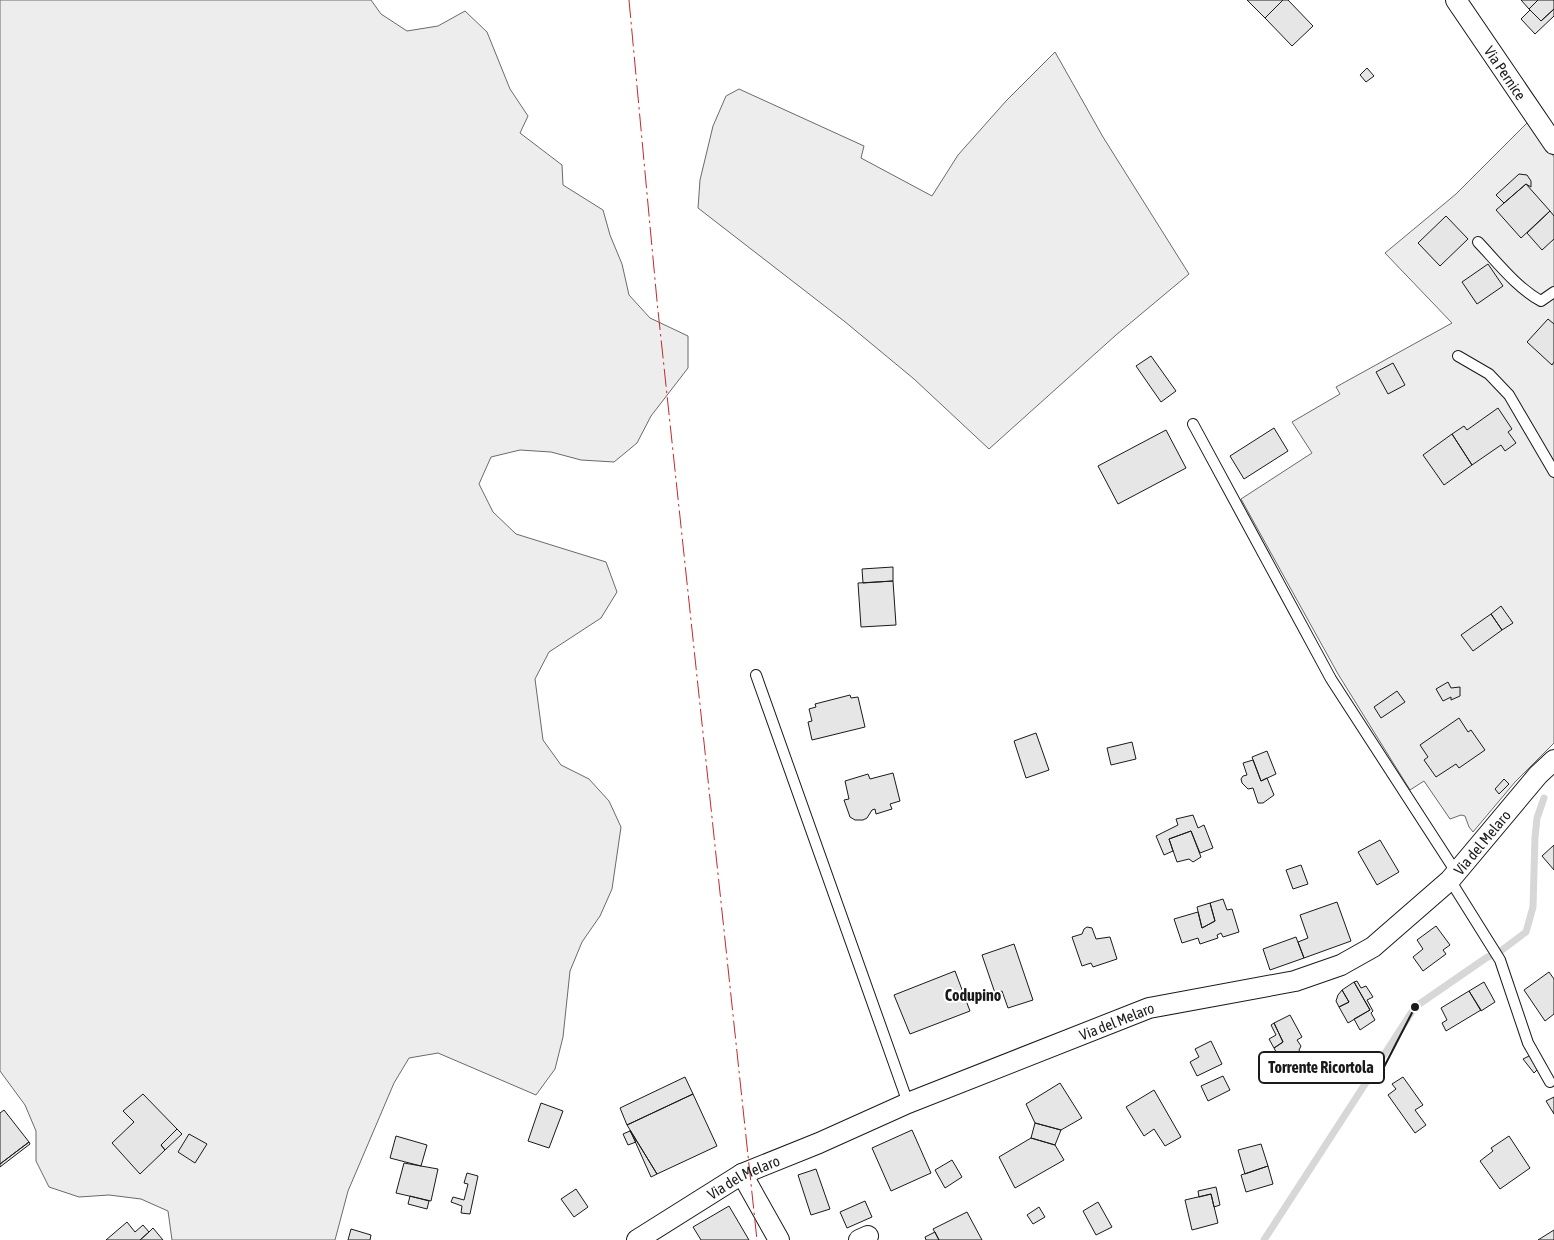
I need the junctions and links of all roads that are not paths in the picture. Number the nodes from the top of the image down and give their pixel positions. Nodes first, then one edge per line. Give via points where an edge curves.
1 (1456, 0) edge
2 (1554, 144) edge
3 (1478, 242) dead end
4 (1554, 292) edge
5 (1458, 356) dead end
6 (1193, 424) dead end
7 (1554, 472) edge
8 (756, 675) dead end
9 (1554, 760) edge
10 (1453, 876) junction
11 (1550, 1082) dead end
12 (908, 1103) junction
13 (742, 1174) junction
14 (637, 1240) edge
15 (779, 1240) edge

1 - 2 street, Via Pernice
3 - 4 lane via 1520,285 1541,301
5 - 7 lane via 1489,374 1509,395
6 - 10 lane via 1331,679
8 - 12 lane
9 - 10 street, Via del Melaro
10 - 11 lane via 1500,960 1528,1043
10 - 12 street, Via del Melaro via 1373,947 1341,965 1295,981 1149,1008
12 - 13 street, Via del Melaro
13 - 14 street, Via del Melaro
13 - 15 street

